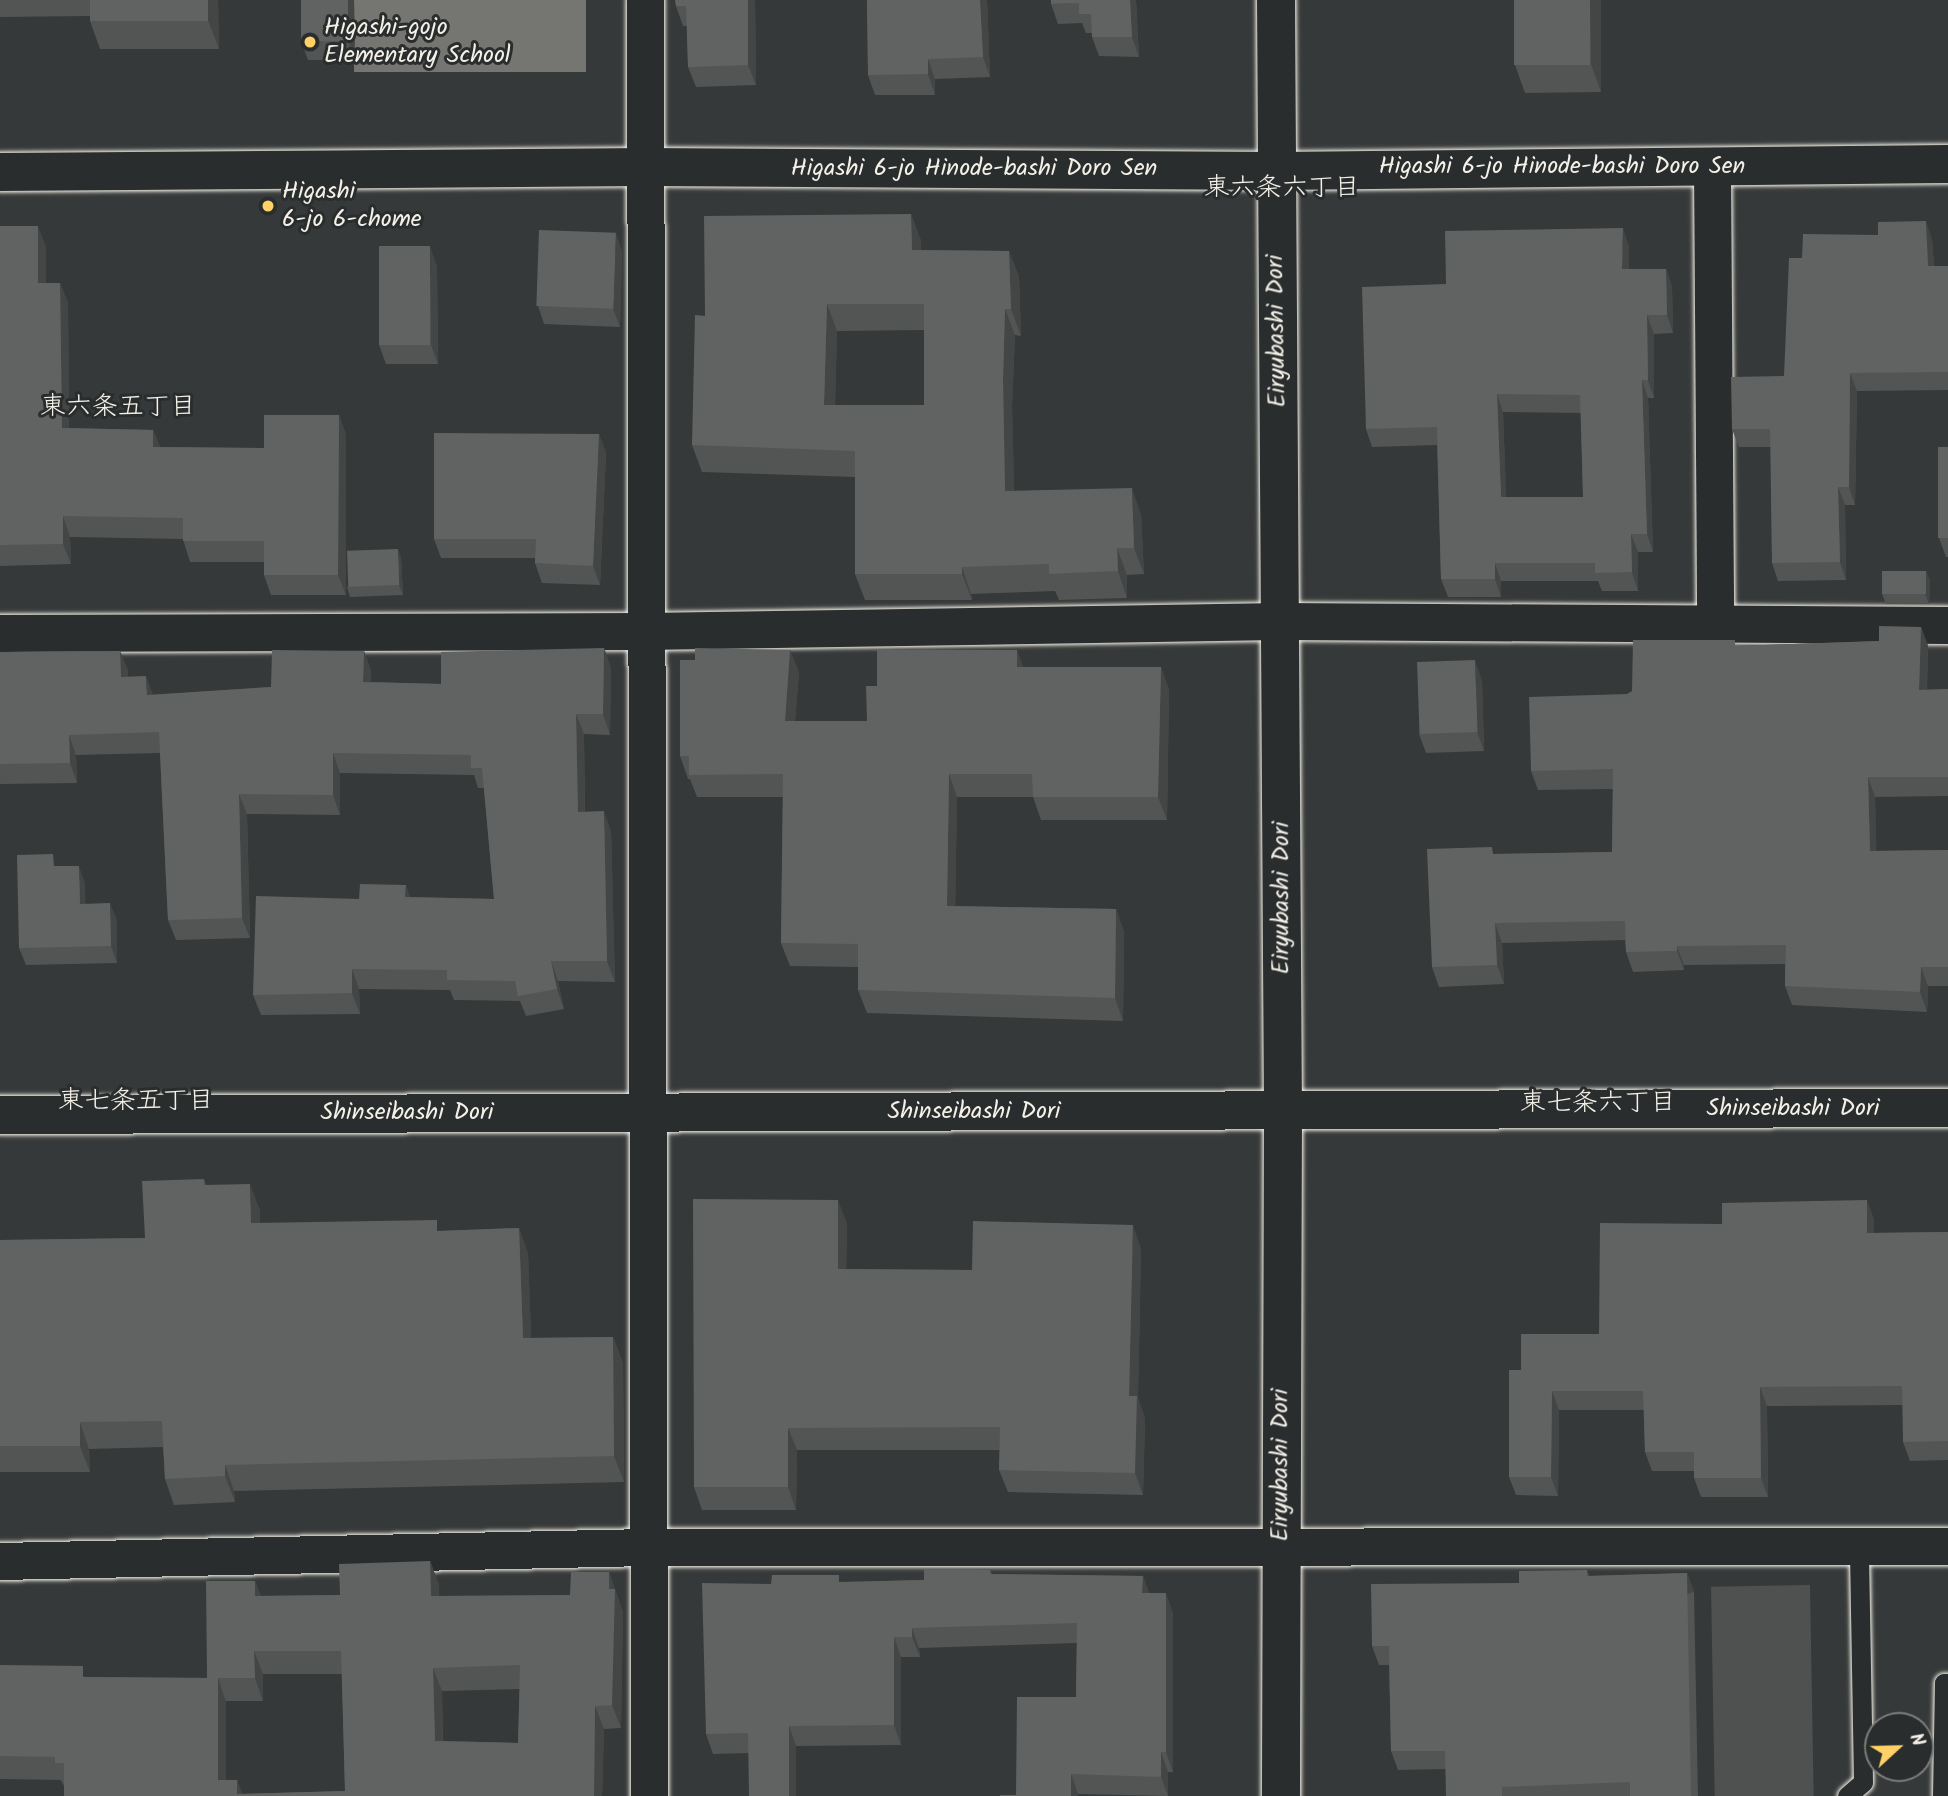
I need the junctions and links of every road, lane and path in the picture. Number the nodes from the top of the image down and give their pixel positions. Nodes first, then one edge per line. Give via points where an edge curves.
1 (645, 0) edge
2 (1276, 0) edge
3 (1948, 164) edge
4 (1712, 166) junction
5 (646, 167) junction
6 (0, 172) edge
7 (1277, 172) junction
8 (1280, 621) junction
9 (1948, 625) edge
10 (1715, 626) junction
11 (645, 631) junction
12 (0, 633) edge
13 (1948, 1108) edge
14 (1283, 1111) junction
15 (648, 1113) junction
16 (0, 1115) edge
17 (1281, 1545) junction
18 (1859, 1546) junction
19 (1948, 1546) edge
20 (649, 1547) junction
21 (0, 1561) edge
22 (1948, 1683) edge
23 (649, 1796) edge
24 (1281, 1796) edge
25 (1847, 1796) edge
26 (1942, 1796) edge

1 - 5 street
2 - 7 street, Eiryubashi Dori
3 - 4 street, Higashi 6-jo Hinode-bashi Doro Sen
4 - 7 street, Higashi 6-jo Hinode-bashi Doro Sen
4 - 10 street
5 - 6 street, Higashi 6-jo Hinode-bashi Doro Sen
5 - 7 street, Higashi 6-jo Hinode-bashi Doro Sen
5 - 11 street
7 - 8 street, Eiryubashi Dori
8 - 10 street
8 - 11 street
8 - 14 street, Eiryubashi Dori
9 - 10 street
11 - 12 street
11 - 15 street
13 - 14 street, Shinseibashi Dori
14 - 15 street, Shinseibashi Dori
14 - 17 street, Eiryubashi Dori
15 - 16 street, Shinseibashi Dori
15 - 20 street
17 - 18 street
17 - 20 street
17 - 24 street, Eiryubashi Dori
18 - 19 street
18 - 25 lane via 1863,1782
20 - 21 street
20 - 23 street
22 - 26 lane via 1944,1683

